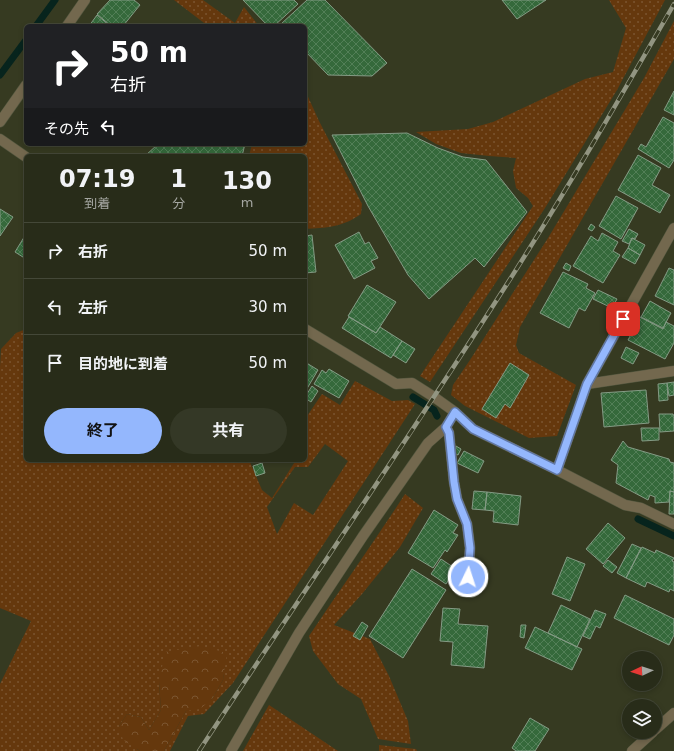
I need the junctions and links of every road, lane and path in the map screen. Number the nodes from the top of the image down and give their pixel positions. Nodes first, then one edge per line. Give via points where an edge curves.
1 (85, 0) edge
2 (68, 24) edge
3 (24, 88) edge
4 (0, 122) edge
5 (0, 139) edge
6 (24, 156) edge
7 (674, 228) edge
8 (307, 330) edge
9 (674, 371) edge
10 (587, 384) junction
11 (455, 412) junction
12 (446, 427) junction
13 (557, 470) junction
14 (674, 524) edge
15 (468, 577) dead end
16 (674, 712) edge
17 (662, 723) edge
18 (645, 739) edge
19 (231, 751) edge
20 (632, 751) edge

1 - 2 street
3 - 4 street
5 - 6 street
7 - 10 street
8 - 11 street via 396,384 412,383
9 - 10 street
10 - 13 street
11 - 12 street
11 - 13 street via 473,429
12 - 15 street via 449,433 457,499 467,524 470,548
12 - 19 street via 428,443 363,536 299,633
13 - 14 street via 625,505 641,508
16 - 17 street
18 - 20 street

